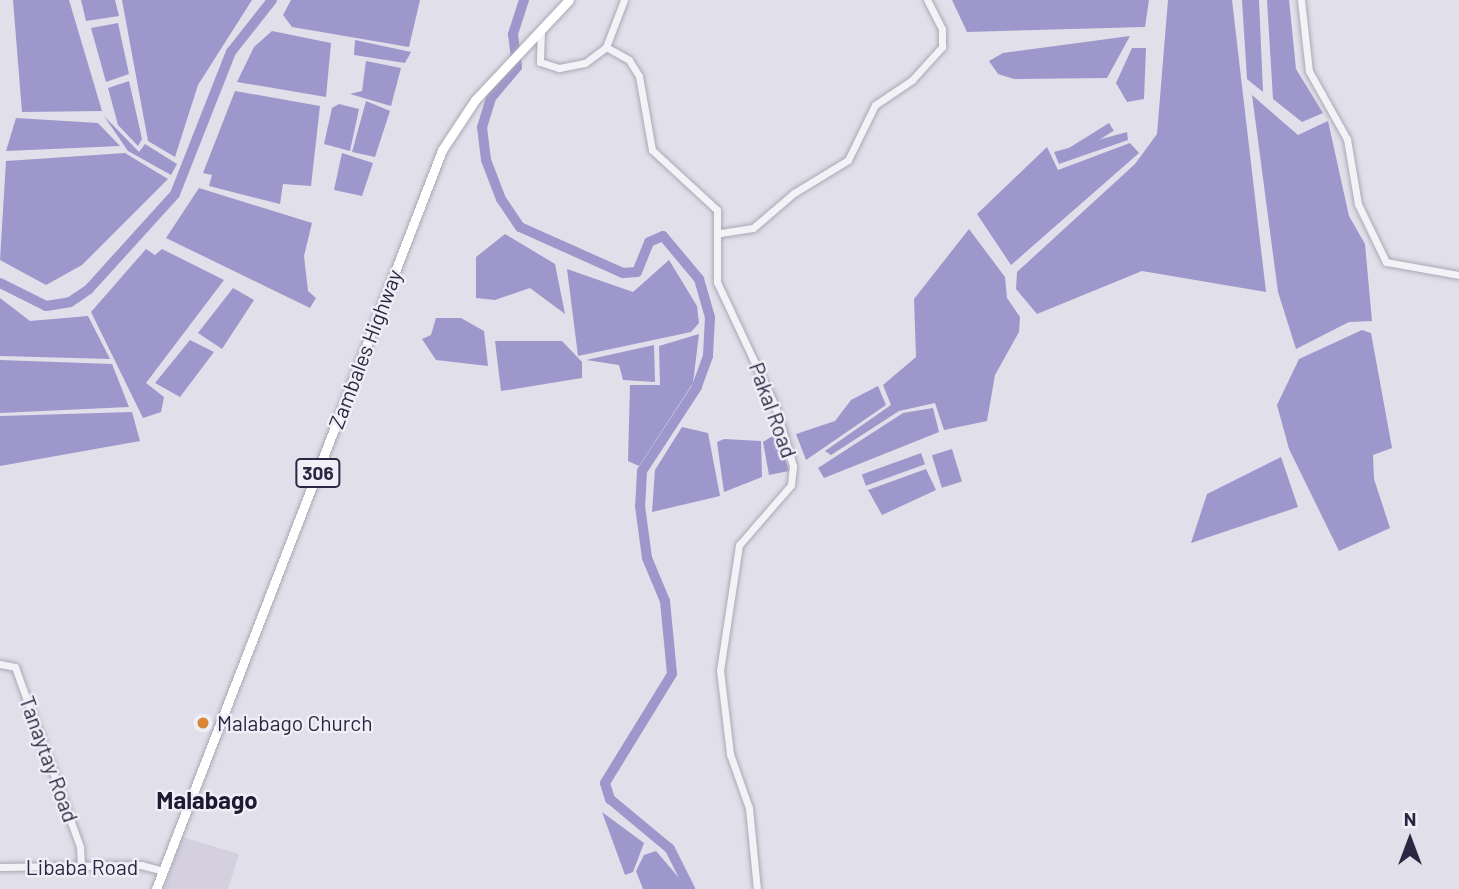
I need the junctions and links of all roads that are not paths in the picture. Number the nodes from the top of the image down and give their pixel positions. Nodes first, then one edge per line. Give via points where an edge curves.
1 (569, 0) edge
2 (624, 0) edge
3 (927, 0) edge
4 (1301, 0) edge
5 (541, 30) junction
6 (606, 47) junction
7 (721, 233) junction
8 (1459, 275) edge
9 (0, 664) edge
10 (0, 867) edge
11 (81, 867) junction
12 (163, 871) junction
13 (156, 889) edge
14 (757, 889) edge

1 - 5 main road, Zambales Highway / 306
2 - 6 street
3 - 7 street via 944,35 942,47 912,80 875,105 848,160 753,228
4 - 8 street via 1309,71 1347,139 1358,204 1386,262
5 - 6 street via 538,58 552,67 584,63
5 - 12 main road, Zambales Highway / 306 via 460,118 432,173
6 - 7 street, Pakal Road via 629,60 639,76 652,150 715,206
7 - 14 street, Pakal Road via 714,254 718,282 775,406 794,473 739,545 720,670 730,754 749,808
9 - 11 street, Tanaytay Road via 15,667 80,847
10 - 11 street, Libaba Road
11 - 12 street, Libaba Road via 141,865
12 - 13 main road, Zambales Highway / 306

